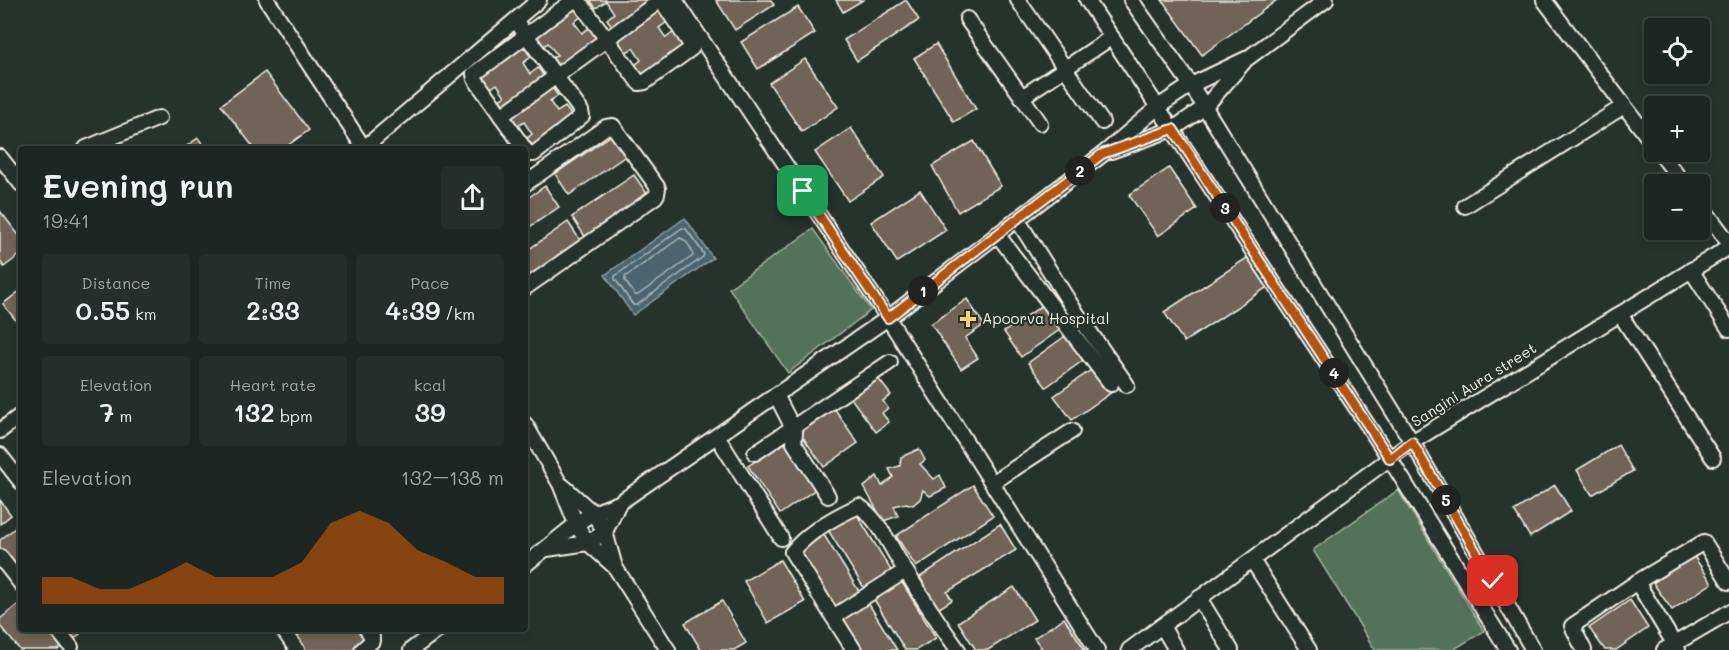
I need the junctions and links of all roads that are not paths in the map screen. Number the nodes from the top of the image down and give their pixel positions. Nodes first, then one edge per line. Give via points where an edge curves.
1 (267, 0) edge
2 (539, 0) edge
3 (576, 0) edge
4 (661, 0) edge
5 (675, 0) edge
6 (1018, 0) edge
7 (1087, 0) edge
8 (1131, 0) edge
9 (1326, 0) edge
10 (1544, 0) edge
11 (968, 19) dead end
12 (515, 20) junction
13 (526, 35) junction
14 (1112, 37) junction
15 (606, 39) junction
16 (1248, 58) junction
17 (1065, 68) junction
18 (555, 76) junction
19 (1191, 85) junction
20 (1022, 97) junction
21 (1158, 106) junction
22 (1624, 106) junction
23 (1205, 107) junction
24 (501, 116) junction
25 (159, 118) dead end
26 (1102, 122) dead end
27 (1040, 123) dead end
28 (1173, 129) junction
29 (1644, 132) edge
30 (91, 146) edge
31 (363, 146) edge
32 (366, 146) edge
33 (523, 146) edge
34 (528, 152) edge
35 (1102, 154) junction
36 (0, 157) edge
37 (1667, 162) edge
38 (1676, 174) edge
39 (18, 180) edge
40 (528, 182) edge
41 (1465, 206) dead end
42 (1710, 218) edge
43 (1017, 219) junction
44 (997, 234) junction
45 (1729, 245) edge
46 (1690, 270) junction
47 (528, 286) edge
48 (1620, 314) junction
49 (888, 318) junction
50 (1729, 329) edge
51 (890, 362) dead end
52 (1111, 384) dead end
53 (1126, 385) dead end
54 (776, 396) junction
55 (18, 417) edge
56 (793, 427) junction
57 (528, 429) edge
58 (1072, 431) dead end
59 (0, 432) edge
60 (717, 436) junction
61 (1412, 442) junction
62 (755, 453) dead end
63 (0, 455) edge
64 (1713, 458) dead end
65 (1390, 459) junction
66 (18, 478) edge
67 (992, 483) junction
68 (560, 484) junction
69 (828, 496) dead end
70 (620, 503) junction
71 (593, 513) junction
72 (576, 524) junction
73 (605, 532) junction
74 (781, 538) dead end
75 (588, 543) junction
76 (547, 549) junction
77 (0, 557) edge
78 (1252, 560) junction
79 (528, 563) edge
80 (615, 567) junction
81 (906, 571) junction
82 (18, 580) edge
83 (1637, 582) junction
84 (1729, 582) edge
85 (1199, 598) junction
86 (1729, 612) edge
87 (833, 618) junction
88 (1162, 626) junction
89 (59, 632) edge
90 (289, 632) edge
91 (369, 632) edge
92 (435, 632) edge
93 (70, 647) dead end
94 (1672, 648) edge
95 (297, 650) edge
96 (362, 650) edge
97 (411, 650) edge
98 (668, 650) edge
99 (854, 650) edge
100 (958, 650) edge
101 (1097, 650) edge
102 (1129, 650) edge
103 (1177, 650) edge
104 (1231, 650) edge
105 (1309, 650) edge
106 (1508, 650) edge
107 (1533, 650) edge
108 (1584, 650) edge

1 - 31 street
2 - 12 street
3 - 13 street
3 - 15 street
4 - 15 street
4 - 15 street via 692,46 645,82 637,82
5 - 49 street
6 - 17 street
7 - 14 street
8 - 19 street
9 - 16 street
10 - 22 street
11 - 20 street
12 - 13 street
12 - 32 street
13 - 18 street
13 - 24 street via 474,74
14 - 17 street
14 - 21 street
15 - 18 street
16 - 19 street
16 - 23 street
17 - 20 street
17 - 26 street
18 - 24 street
18 - 34 street via 582,118 534,154
19 - 21 street
19 - 23 street
20 - 27 street
21 - 28 street
21 - 35 street
22 - 29 street
22 - 41 street
23 - 28 street
23 - 61 street
24 - 33 street
25 - 30 street
28 - 35 street
28 - 65 street
35 - 43 street
36 - 39 street
37 - 38 street
40 - 47 street via 610,125 658,192
42 - 45 street
43 - 44 street
43 - 53 street
44 - 49 street
44 - 52 street
45 - 46 street, Sangini Aura street
46 - 48 street, Sangini Aura street
46 - 50 street
48 - 61 street, Sangini Aura street
48 - 64 street
49 - 54 street
49 - 67 street
51 - 56 street
54 - 56 street
54 - 60 street
55 - 59 street
56 - 62 street
56 - 69 street via 794,443
57 - 68 street
58 - 67 street
60 - 70 street
60 - 74 street
61 - 65 street, Sangini Aura street
61 - 107 street
63 - 66 street
65 - 78 street, Sangini Aura street
65 - 106 street
67 - 101 street
68 - 71 street
68 - 72 street
70 - 71 street
70 - 73 street
71 - 72 street
71 - 73 street
72 - 75 street
72 - 76 street
73 - 75 street
73 - 80 street
75 - 76 street
75 - 80 street
76 - 79 street
77 - 82 street
78 - 85 street, Sangini Aura street
78 - 105 street
80 - 98 street
81 - 87 street
81 - 87 street via 868,512 859,506 839,515 801,540 792,552
81 - 100 street
83 - 84 street via 1704,542
83 - 94 street
83 - 108 street via 1572,626
85 - 88 street, Sangini Aura street
85 - 104 street
86 - 94 street
87 - 99 street
88 - 102 street, Sangini Aura street
88 - 103 street
89 - 93 street
90 - 95 street
91 - 96 street via 372,641
92 - 97 street

